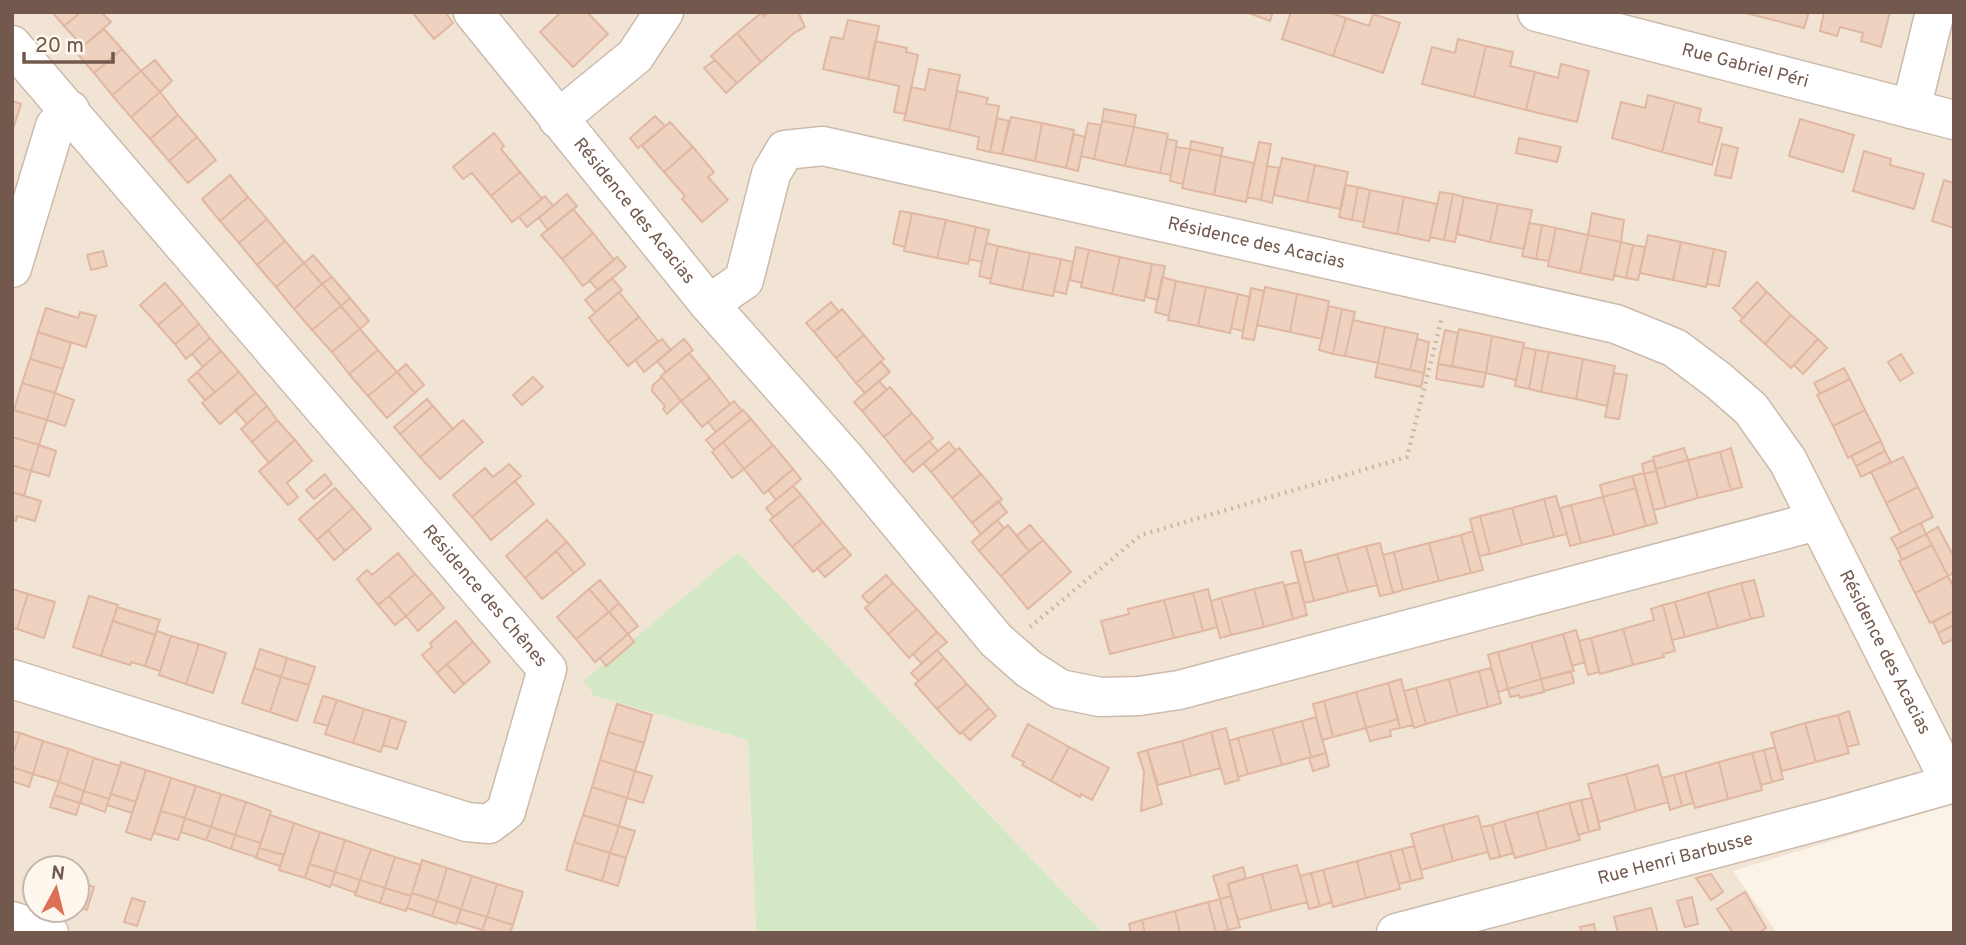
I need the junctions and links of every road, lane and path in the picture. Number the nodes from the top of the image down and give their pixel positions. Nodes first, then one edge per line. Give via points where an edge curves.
1 (473, 12) edge
2 (664, 12) edge
3 (1537, 12) edge
4 (1935, 12) edge
5 (12, 45) edge
6 (1911, 109) junction
7 (70, 110) junction
8 (558, 119) junction
9 (1954, 120) edge
10 (12, 268) edge
11 (1450, 287) junction
12 (709, 304) junction
13 (1818, 521) junction
14 (1005, 648) junction
15 (12, 679) edge
16 (1952, 784) edge
17 (12, 921) edge
18 (49, 933) edge
19 (1396, 933) edge

1 - 8 street, Résidence des Acacias
2 - 8 street via 635,57
3 - 6 street, Rue Gabriel Péri
4 - 6 street
5 - 7 street, Résidence des Chênes
6 - 9 street, Rue Gabriel Péri
7 - 10 street via 55,126
7 - 15 street, Résidence des Chênes via 547,669 506,811 489,824 467,822
8 - 12 street, Résidence des Acacias
11 - 12 street, Résidence des Acacias via 823,146 786,150 771,174 744,280
11 - 13 street, Résidence des Acacias via 1616,324 1675,348 1751,410 1788,461
11 - 14 path via 1407,457 1141,535
12 - 14 street, Résidence des Acacias
13 - 14 street, Résidence des Acacias via 1166,692 1100,697 1060,689
13 - 16 street, Résidence des Acacias
16 - 19 street, Rue Henri Barbusse
17 - 18 street

